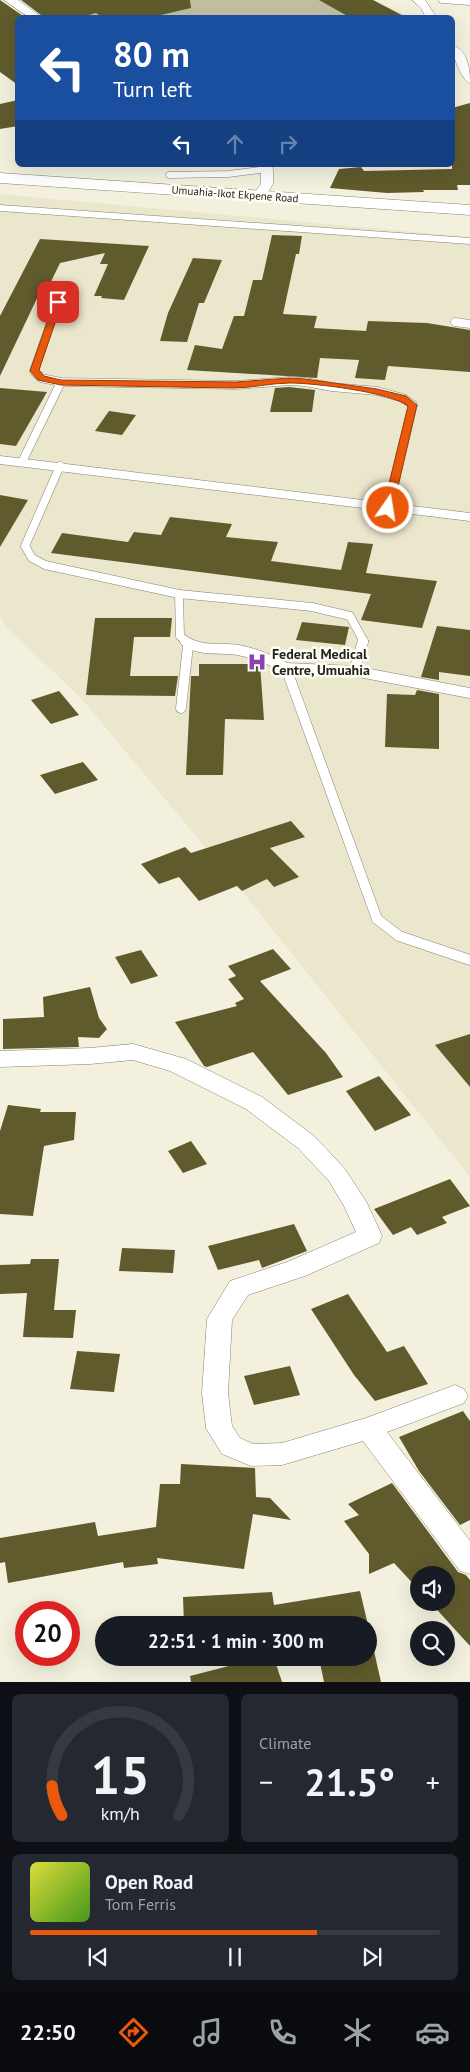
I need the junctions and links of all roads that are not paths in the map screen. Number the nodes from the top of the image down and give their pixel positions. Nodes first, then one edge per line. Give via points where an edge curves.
1 (10, 0) edge
2 (418, 0) edge
3 (442, 0) edge
4 (470, 2) edge
5 (33, 15) edge
6 (430, 15) edge
7 (455, 52) edge
8 (470, 79) edge
9 (264, 167) edge
10 (169, 175) dead end
11 (0, 178) edge
12 (259, 196) junction
13 (0, 208) edge
14 (470, 210) edge
15 (470, 242) edge
16 (58, 302) dead end
17 (455, 322) dead end
18 (470, 324) edge
19 (61, 382) junction
20 (0, 460) edge
21 (22, 462) junction
22 (60, 466) junction
23 (388, 508) junction
24 (470, 517) edge
25 (179, 594) junction
26 (188, 646) junction
27 (286, 668) junction
28 (354, 671) junction
29 (470, 693) edge
30 (181, 708) dead end
31 (470, 960) edge
32 (0, 1059) edge
33 (454, 1396) dead end
34 (369, 1428) junction
35 (470, 1562) edge

1 - 5 street
2 - 6 street
3 - 4 lane
7 - 8 street
9 - 10 lane via 228,174
9 - 12 street via 267,184
11 - 12 main road, Umuahia-Ikot Ekpene Road
12 - 14 main road, Umuahia-Ikot Ekpene Road
13 - 15 lane
16 - 19 lane via 34,371 41,378
17 - 18 lane
19 - 21 lane
19 - 23 lane via 236,385 289,381 377,391 403,398 413,405
20 - 21 lane
21 - 22 lane
22 - 23 lane
22 - 25 lane via 25,546 32,560
23 - 24 lane
25 - 26 lane via 180,636
25 - 28 lane via 312,607 350,616 364,642
26 - 27 lane via 231,648 271,659
26 - 30 lane
27 - 28 lane
27 - 31 lane via 377,918 400,936
28 - 29 lane
32 - 34 street via 133,1052 178,1065 254,1103 306,1142 338,1175 370,1236 296,1269 239,1288 220,1319 214,1393 219,1428 231,1446 251,1455 282,1454
33 - 34 street
34 - 35 street

